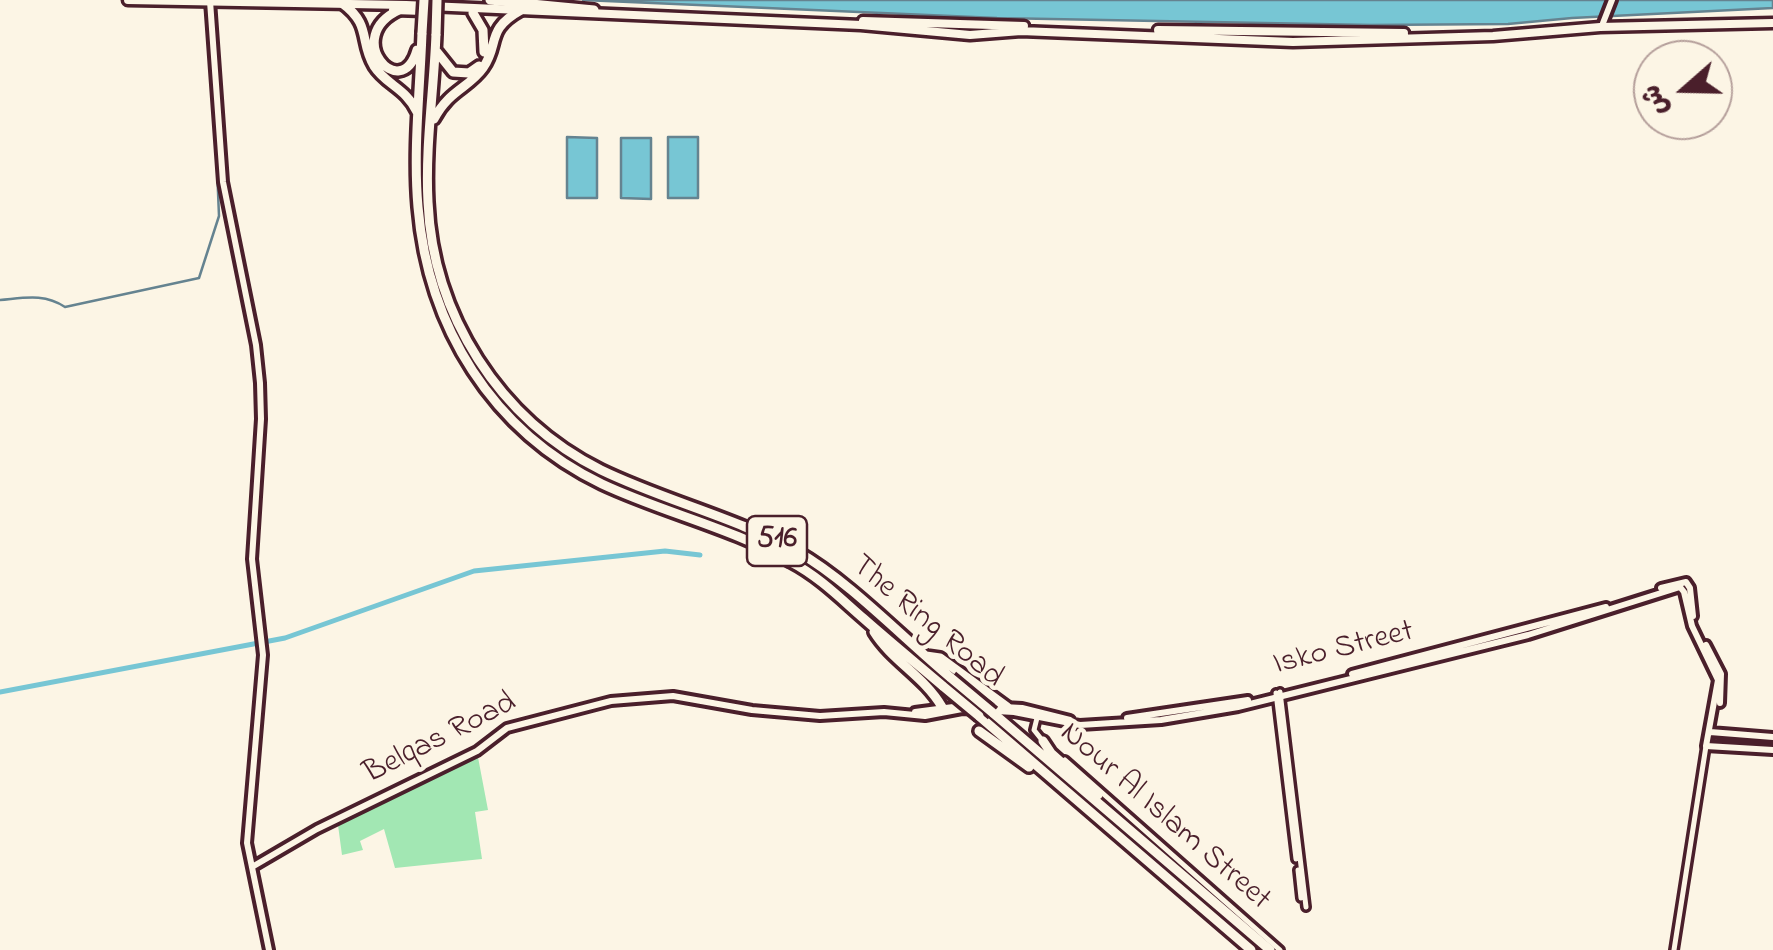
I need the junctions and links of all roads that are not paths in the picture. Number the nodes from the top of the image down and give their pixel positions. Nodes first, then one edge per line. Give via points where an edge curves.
1 (128, 0) edge
2 (210, 0) edge
3 (424, 0) edge
4 (437, 0) edge
5 (494, 0) edge
6 (1612, 0) edge
7 (347, 2) edge
8 (399, 10) junction
9 (518, 10) junction
10 (594, 10) junction
11 (473, 12) junction
12 (1603, 21) junction
13 (1773, 21) edge
14 (970, 30) junction
15 (422, 32) junction
16 (1274, 32) junction
17 (1298, 32) junction
18 (436, 39) junction
19 (1284, 41) junction
20 (1307, 41) junction
21 (432, 121) junction
22 (420, 123) junction
23 (449, 318) junction
24 (870, 625) junction
25 (925, 656) junction
26 (1278, 695) junction
27 (942, 707) junction
28 (1006, 709) junction
29 (904, 714) junction
30 (1038, 715) junction
31 (979, 730) dead end
32 (1712, 732) junction
33 (1773, 737) edge
34 (1043, 741) junction
35 (1708, 748) junction
36 (1773, 750) edge
37 (1059, 787) junction
38 (1107, 810) junction
39 (252, 866) junction
40 (1304, 907) dead end
41 (269, 950) edge
42 (1251, 950) edge
43 (1270, 950) edge
44 (1280, 950) edge
45 (1674, 950) edge

1 - 2 main road
2 - 7 main road
2 - 39 main road via 222,198 258,364 252,560 262,641 248,819
3 - 15 highway, The Ring Road / 516, bridge
4 - 18 highway, The Ring Road / 516, bridge
5 - 10 highway
6 - 12 main road
7 - 8 main road
7 - 9 main road
7 - 10 main road
7 - 22 highway via 375,68 406,92
8 - 11 main road
8 - 15 highway via 376,35 380,64 394,70 409,66
9 - 11 main road
9 - 14 main road
9 - 21 highway via 497,31 483,68 451,93
10 - 14 main road
11 - 18 highway via 485,36 477,68 452,72 440,59
12 - 13 main road
12 - 17 main road via 1493,32
13 - 20 main road
14 - 16 main road
14 - 19 main road
15 - 22 highway, The Ring Road / 516
16 - 17 main road
16 - 19 main road via 1287,34
17 - 20 main road via 1295,38
18 - 21 highway, The Ring Road / 516
19 - 20 main road
21 - 23 highway, The Ring Road / 516 via 429,216
22 - 23 highway, The Ring Road / 516 via 420,225
23 - 24 highway, The Ring Road / 516 via 458,349 500,410 553,456 624,494 781,556
23 - 25 highway, The Ring Road / 516 via 509,400 558,445 799,553
24 - 27 highway
24 - 37 highway, The Ring Road / 516, bridge
25 - 28 highway via 940,658
25 - 38 highway, The Ring Road / 516, bridge
26 - 30 main road, Isko Street via 1161,720 1080,725
26 - 32 main road, Isko Street via 1601,613 1683,584 1692,626 1723,687
26 - 40 street
27 - 28 main road
27 - 29 main road
28 - 29 main road
28 - 30 main road, Isko Street
29 - 39 main road, Belqas Road via 808,715 658,696 611,701 510,727 476,752
30 - 34 street, Nour Al Islam Street via 1034,730
31 - 37 highway
32 - 33 main road
32 - 35 main road
34 - 38 highway
34 - 44 street, Nour Al Islam Street
35 - 36 main road
35 - 45 street
37 - 42 highway, The Ring Road / 516
38 - 43 highway, The Ring Road / 516
39 - 41 main road

